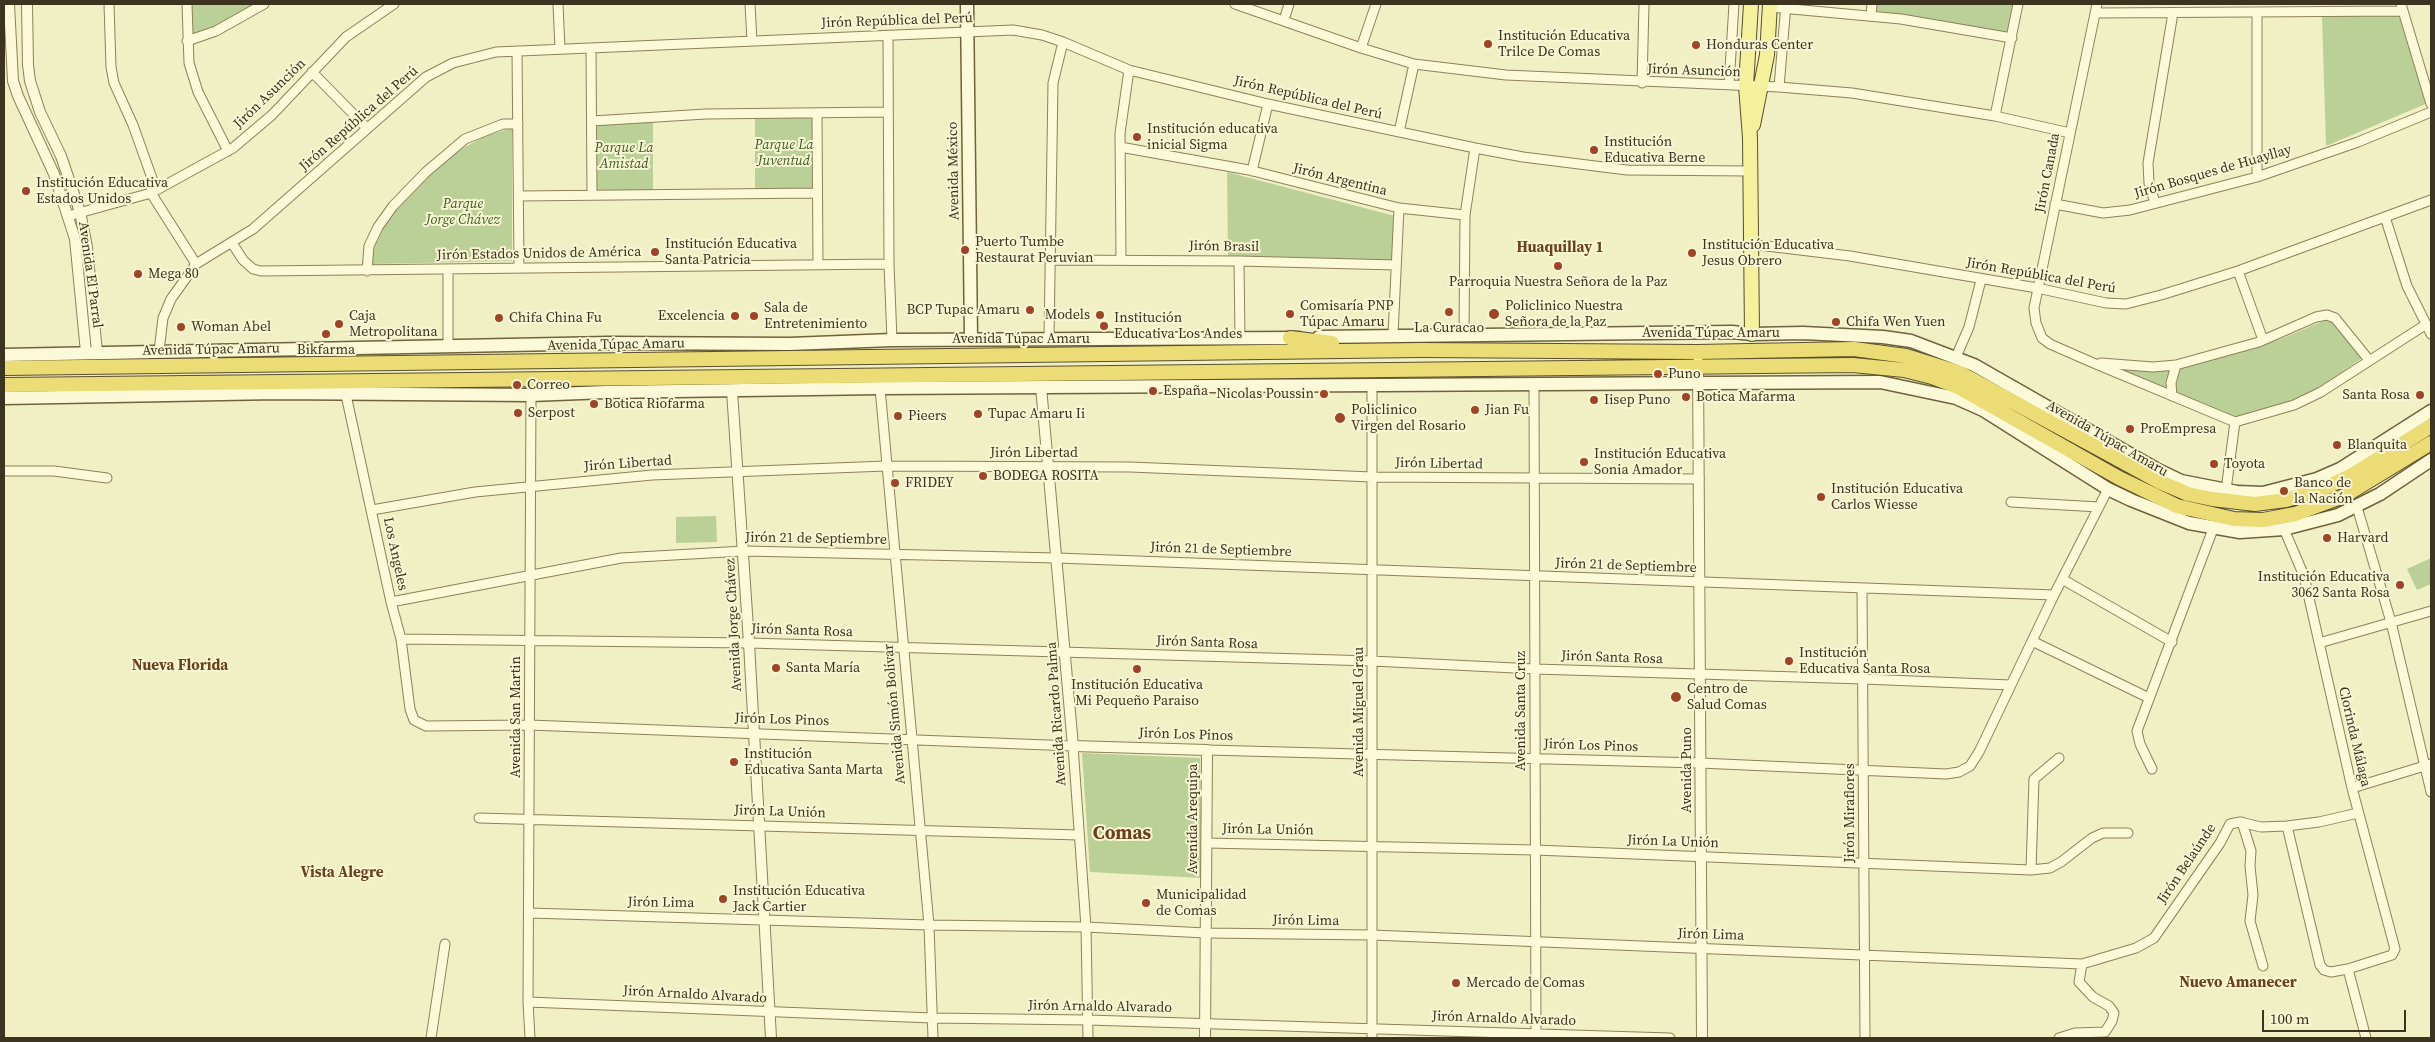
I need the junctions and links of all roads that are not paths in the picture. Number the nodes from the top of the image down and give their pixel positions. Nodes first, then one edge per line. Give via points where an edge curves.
1 (9, 4) edge
2 (27, 4) edge
3 (109, 4) edge
4 (187, 4) edge
5 (264, 4) edge
6 (394, 4) edge
7 (558, 4) edge
8 (750, 4) edge
9 (967, 4) edge
10 (1235, 4) edge
11 (1289, 4) edge
12 (1376, 4) edge
13 (1644, 4) edge
14 (1734, 4) edge
15 (1750, 4) edge
16 (1872, 4) edge
17 (2018, 4) edge
18 (1770, 5) edge
19 (1786, 6) edge
20 (2097, 8) edge
21 (2402, 8) edge
22 (2172, 12) junction
23 (2258, 12) junction
24 (1871, 16) junction
25 (1284, 20) junction
26 (6, 27) edge
27 (968, 32) junction
28 (888, 36) junction
29 (2012, 38) junction
30 (187, 40) junction
31 (752, 41) junction
32 (1063, 42) junction
33 (591, 48) junction
34 (1361, 48) junction
35 (560, 49) junction
36 (517, 51) junction
37 (1414, 64) junction
38 (1129, 70) junction
39 (312, 72) junction
40 (1642, 83) junction
41 (1729, 85) junction
42 (1746, 86) junction
43 (1762, 86) junction
44 (1779, 87) junction
45 (1268, 104) junction
46 (2431, 104) edge
47 (888, 112) junction
48 (2431, 112) edge
49 (817, 114) junction
50 (1995, 116) junction
51 (592, 120) junction
52 (518, 124) junction
53 (367, 128) junction
54 (1399, 132) junction
55 (2070, 133) junction
56 (1750, 138) junction
57 (1120, 147) junction
58 (1475, 148) junction
59 (228, 151) junction
60 (1252, 171) junction
61 (1750, 171) junction
62 (2257, 177) junction
63 (152, 193) junction
64 (817, 193) junction
65 (592, 195) junction
66 (519, 196) junction
67 (2431, 200) edge
68 (2055, 204) junction
69 (2155, 204) junction
70 (1399, 208) junction
71 (80, 212) junction
72 (1465, 215) junction
73 (68, 216) junction
74 (2385, 217) junction
75 (232, 243) junction
76 (1750, 244) junction
77 (1121, 259) junction
78 (1051, 260) junction
79 (1239, 261) junction
80 (196, 264) junction
81 (818, 264) junction
82 (889, 264) junction
83 (1396, 265) junction
84 (519, 267) junction
85 (448, 269) junction
86 (367, 271) junction
87 (2238, 271) junction
88 (1981, 280) junction
89 (2038, 288) junction
90 (2425, 325) junction
91 (1464, 334) junction
92 (1752, 334) junction
93 (2431, 334) edge
94 (1394, 335) junction
95 (1290, 338) junction
96 (971, 339) junction
97 (1049, 339) junction
98 (1240, 339) junction
99 (892, 340) junction
100 (2263, 340) junction
101 (448, 347) junction
102 (1421, 350) junction
103 (159, 351) junction
104 (91, 352) junction
105 (1697, 352) junction
106 (4, 355) edge
107 (1956, 357) junction
108 (2369, 360) junction
109 (2091, 362) junction
110 (2176, 365) junction
111 (1698, 367) junction
112 (4, 368) edge
113 (1698, 382) junction
114 (1534, 384) junction
115 (4, 385) edge
116 (1372, 386) junction
117 (880, 388) junction
118 (1041, 388) junction
119 (732, 391) junction
120 (346, 395) junction
121 (532, 395) junction
122 (2172, 396) junction
123 (4, 398) edge
124 (2431, 410) edge
125 (2235, 422) junction
126 (2429, 436) edge
127 (2431, 460) edge
128 (886, 466) junction
129 (1048, 467) junction
130 (4, 470) edge
131 (738, 472) junction
132 (1372, 477) junction
133 (107, 478) dead end
134 (1699, 479) junction
135 (1534, 480) junction
136 (530, 486) junction
137 (2108, 489) junction
138 (2226, 490) junction
139 (2011, 502) dead end
140 (2099, 507) junction
141 (2357, 507) junction
142 (372, 510) junction
143 (2213, 529) junction
144 (2284, 529) junction
145 (744, 551) junction
146 (894, 554) junction
147 (1057, 558) junction
148 (1372, 571) junction
149 (530, 574) junction
150 (1535, 577) junction
151 (2062, 579) junction
152 (1699, 582) junction
153 (1862, 588) junction
154 (2054, 595) junction
155 (391, 602) junction
156 (2431, 611) edge
157 (2391, 622) junction
158 (402, 639) junction
159 (530, 640) junction
160 (2032, 641) junction
161 (2172, 642) junction
162 (749, 643) junction
163 (2319, 643) junction
164 (903, 648) junction
165 (1066, 652) junction
166 (1372, 661) junction
167 (1535, 669) junction
168 (1700, 675) junction
169 (1863, 678) junction
170 (2011, 685) junction
171 (2149, 698) junction
172 (414, 720) joint
173 (529, 725) junction
174 (754, 733) junction
175 (911, 738) junction
176 (1073, 746) junction
177 (1207, 750) junction
178 (1372, 753) junction
179 (1535, 758) junction
180 (2059, 758) dead end
181 (1700, 763) junction
182 (2428, 765) edge
183 (2152, 769) dead end
184 (1864, 770) junction
185 (2352, 788) junction
186 (2431, 792) edge
187 (2358, 813) junction
188 (479, 818) dead end
189 (529, 820) junction
190 (2242, 822) junction
191 (759, 825) junction
192 (2287, 826) junction
193 (920, 831) junction
194 (2128, 833) dead end
195 (1079, 835) junction
196 (1206, 843) junction
197 (1372, 846) junction
198 (1535, 850) junction
199 (1701, 857) junction
200 (1864, 863) junction
201 (2031, 870) junction
202 (529, 913) junction
203 (764, 919) junction
204 (928, 926) junction
205 (1086, 927) junction
206 (1206, 933) junction
207 (1372, 935) junction
208 (1536, 942) junction
209 (445, 944) dead end
210 (1701, 949) junction
211 (1864, 954) junction
212 (2082, 964) junction
213 (2263, 966) dead end
214 (2348, 968) junction
215 (528, 1002) junction
216 (770, 1012) junction
217 (932, 1018) junction
218 (1088, 1020) junction
219 (1206, 1023) junction
220 (1372, 1028) junction
221 (1536, 1036) edge
222 (431, 1038) edge
223 (530, 1038) edge
224 (772, 1038) edge
225 (933, 1038) edge
226 (1088, 1038) edge
227 (1205, 1038) edge
228 (1372, 1038) edge
229 (1670, 1038) edge
230 (1702, 1038) edge
231 (1865, 1038) edge
232 (2059, 1038) edge
233 (2366, 1038) edge

1 - 26 street, Avenida El Parral
2 - 71 street, Avenida El Parral via 30,81
3 - 63 street via 114,83 153,181
4 - 30 street
5 - 30 street via 216,32
6 - 39 street, Jirón Asunción via 346,36
7 - 35 street
8 - 31 street
9 - 27 main road, Avenida México
10 - 25 street, Jirón Asunción
11 - 25 street
12 - 34 street
13 - 40 street
14 - 41 street
15 - 42 main road
16 - 24 street
17 - 29 street
18 - 19 street
18 - 43 main road
19 - 24 street
19 - 44 street
20 - 22 street
20 - 55 street, Jirón Canada
21 - 23 street
21 - 46 street
22 - 23 street
22 - 69 street via 2148,163
23 - 62 street
24 - 29 street
25 - 34 street, Jirón Asunción
26 - 73 street, Avenida El Parral via 15,89 54,174
27 - 28 street, Jirón República del Perú
27 - 32 street, Jirón República del Perú via 1013,30
27 - 96 main road, Avenida México
28 - 31 street, Jirón República del Perú
28 - 47 street
29 - 50 street
30 - 59 street via 189,63 198,92
31 - 33 street, Jirón República del Perú
32 - 38 street, Jirón República del Perú
32 - 78 street via 1053,83
33 - 35 street, Jirón República del Perú
33 - 51 street
34 - 37 street, Jirón Asunción
35 - 36 street, Jirón República del Perú
36 - 52 street
36 - 53 street, Jirón República del Perú via 496,52 453,63 426,77
37 - 40 street, Jirón Asunción via 1506,76
37 - 54 street
38 - 45 street, Jirón República del Perú
38 - 57 street
39 - 53 street
39 - 59 street, Jirón Asunción via 272,115
40 - 41 street, Jirón Asunción
41 - 42 street, Jirón Asunción
42 - 43 street, Jirón Asunción
42 - 56 main road
43 - 44 street, Jirón Asunción
43 - 56 main road
44 - 50 street, Jirón Asunción via 1910,101
45 - 54 street, Jirón República del Perú
45 - 60 street
47 - 49 street
47 - 82 street
48 - 62 street, Jirón Bosques de Huayllay via 2358,142
49 - 51 street via 706,114
49 - 64 street
50 - 55 street, Jirón Asunción
51 - 65 street
52 - 66 street
52 - 86 street via 503,124 465,139 426,172 378,226 369,246
53 - 75 street, Jirón República del Perú via 280,207
54 - 58 street, Jirón República del Perú
55 - 68 street, Jirón Canada
56 - 61 main road
57 - 60 street, Jirón Argentina
57 - 77 street
58 - 61 street, Jirón República del Perú via 1627,170
58 - 72 street
59 - 63 street, Jirón Asunción
60 - 70 street, Jirón Argentina
61 - 76 main road
62 - 69 street, Jirón Bosques de Huayllay
63 - 71 street, Jirón Asunción
63 - 80 street
64 - 65 street
64 - 81 street
65 - 66 street
66 - 84 street
67 - 74 street, Jirón República del Perú
68 - 69 street, Jirón Bosques de Huayllay via 2103,213
68 - 89 street, Jirón Canada
70 - 72 street, Jirón Argentina
70 - 83 street
71 - 73 street, Jirón Asunción
71 - 104 street, Avenida El Parral via 87,247
72 - 91 street
73 - 104 street, Avenida El Parral via 75,239
74 - 87 street, Jirón República del Perú
74 - 90 street via 2406,286
75 - 80 street, Jirón República del Perú
75 - 86 street, Jirón Estados Unidos de América via 243,260 260,271
76 - 88 street, Jirón República del Perú via 1842,255
76 - 92 main road
77 - 78 street, Jirón Brasil
77 - 79 street, Jirón Brasil
78 - 97 street
79 - 83 street, Jirón Brasil
79 - 98 street
80 - 103 street, Jirón República del Perú via 171,299 163,318
81 - 82 street, Jirón Estados Unidos de América
81 - 84 street, Jirón Estados Unidos de América
82 - 99 street
83 - 94 street
84 - 85 street, Jirón Estados Unidos de América
85 - 86 street, Jirón Estados Unidos de América
85 - 101 street
87 - 89 street, Jirón República del Perú via 2162,296 2126,304 2106,303
87 - 100 street
88 - 89 street, Jirón República del Perú
88 - 107 street via 1970,327
89 - 109 street, Jirón Canada via 2034,308 2042,338
90 - 93 street
90 - 108 street
91 - 92 main road, Avenida Túpac Amaru
91 - 94 main road, Avenida Túpac Amaru
92 - 107 main road, Avenida Túpac Amaru via 1883,337 1911,341
94 - 95 main road, Avenida Túpac Amaru
95 - 98 main road, Avenida Túpac Amaru
95 - 102 highway via 1412,345
96 - 97 main road, Avenida Túpac Amaru
96 - 99 main road, Avenida Túpac Amaru
97 - 98 main road, Avenida Túpac Amaru
99 - 101 main road, Avenida Túpac Amaru
100 - 108 street via 2327,314 2335,318
100 - 110 street
101 - 103 main road, Avenida Túpac Amaru
102 - 105 highway, Avenida Túpac Amaru
102 - 112 highway, Avenida Túpac Amaru
103 - 104 main road, Avenida Túpac Amaru
104 - 106 main road, Avenida Túpac Amaru
105 - 111 street, Avenida Puno
105 - 126 highway, Avenida Túpac Amaru via 1854,349 1933,363 1988,386 2160,482 2188,494 2218,500 2255,504 2286,500 2321,490
107 - 138 main road, Avenida Túpac Amaru via 2158,470 2181,481
108 - 125 street via 2294,405
109 - 110 street
109 - 122 street
110 - 122 street via 2170,383
111 - 113 street, Avenida Puno
111 - 115 highway, Avenida Túpac Amaru
111 - 126 highway, Avenida Túpac Amaru via 1853,365 1932,377 1985,400 2119,478 2177,506 2234,519 2263,520 2295,514 2344,496
113 - 114 main road
113 - 134 street, Avenida Puno
113 - 137 main road via 1871,382 1940,393 1983,410
114 - 116 main road
114 - 135 street, Avenida Santa Cruz
116 - 118 main road
116 - 132 street, Avenida Miguel Grau
117 - 118 main road
117 - 119 main road
117 - 128 street, Avenida Simón Bolívar
118 - 129 street, Avenida Ricardo Palma
119 - 121 main road
119 - 131 street, Avenida Jorge Chávez
120 - 121 main road
120 - 123 main road via 276,393
120 - 142 street, Los Angeles
121 - 136 street, Avenida San Martin
122 - 125 street
124 - 138 main road, Avenida Túpac Amaru via 2340,469 2317,480 2263,492
125 - 138 street
127 - 141 main road
128 - 129 street, Jirón Libertad
128 - 131 street, Jirón Libertad
128 - 146 street, Avenida Simón Bolívar
129 - 132 street, Jirón Libertad
129 - 147 street, Avenida Ricardo Palma
130 - 133 street via 54,471
131 - 136 street, Jirón Libertad via 652,474
131 - 145 street, Avenida Jorge Chávez
132 - 135 street, Jirón Libertad
132 - 148 street, Avenida Miguel Grau
134 - 135 street, Jirón Libertad
134 - 152 street, Avenida Puno
135 - 150 street, Avenida Santa Cruz
136 - 142 street, Jirón Libertad
136 - 149 street, Avenida San Martin
137 - 140 street
137 - 143 main road via 2159,513
139 - 140 street
140 - 151 street
141 - 144 main road
141 - 157 street
142 - 155 street, Los Angeles
143 - 144 main road via 2240,532
143 - 161 street
144 - 163 street, Clorinda Málaga via 2304,576
145 - 146 street, Jirón 21 de Septiembre
145 - 149 street, Jirón 21 de Septiembre via 621,558
145 - 162 street, Avenida Jorge Chávez
146 - 147 street, Jirón 21 de Septiembre
146 - 164 street, Avenida Simón Bolívar
147 - 148 street, Jirón 21 de Septiembre
147 - 165 street, Avenida Ricardo Palma
148 - 150 street, Jirón 21 de Septiembre
148 - 166 street, Avenida Miguel Grau
149 - 155 street, Jirón 21 de Septiembre
149 - 159 street, Avenida San Martin
150 - 152 street, Jirón 21 de Septiembre
150 - 167 street, Avenida Santa Cruz
151 - 154 street
151 - 161 street
152 - 153 street, Jirón 21 de Septiembre
152 - 168 street, Avenida Puno
153 - 154 street, Jirón 21 de Septiembre
153 - 169 street, Jirón Miraflores
154 - 160 street
155 - 158 street, Los Angeles
156 - 157 street
157 - 163 street
157 - 182 street
158 - 159 street, Jirón Santa Rosa
158 - 172 street, Los Angeles
159 - 162 street, Jirón Santa Rosa
159 - 173 street, Avenida San Martin
160 - 170 street
160 - 171 street
161 - 171 street
162 - 164 street, Jirón Santa Rosa
162 - 174 street, Avenida Jorge Chávez
163 - 185 street, Clorinda Málaga
164 - 165 street, Jirón Santa Rosa
164 - 175 street, Avenida Simón Bolívar
165 - 166 street, Jirón Santa Rosa
165 - 176 street, Avenida Ricardo Palma
166 - 167 street, Jirón Santa Rosa
166 - 178 street, Avenida Miguel Grau
167 - 168 street, Jirón Santa Rosa
167 - 179 street, Avenida Santa Cruz
168 - 169 street, Jirón Santa Rosa
168 - 181 street, Avenida Puno
169 - 170 street, Jirón Santa Rosa
169 - 184 street, Jirón Miraflores
170 - 184 street, Jirón Los Pinos via 1980,752 1970,766 1946,774
171 - 183 street via 2137,731
172 - 173 street, Jirón Los Pinos via 426,726
173 - 174 street, Jirón Los Pinos
173 - 189 street, Avenida San Martin
174 - 175 street, Jirón Los Pinos
174 - 191 street, Avenida Jorge Chávez
175 - 176 street, Jirón Los Pinos
175 - 193 street, Avenida Simón Bolívar
176 - 177 street, Jirón Los Pinos
176 - 195 street, Avenida Ricardo Palma
177 - 178 street, Jirón Los Pinos
177 - 196 street, Avenida Arequipa
178 - 179 street, Jirón Los Pinos
178 - 197 street, Avenida Miguel Grau
179 - 181 street, Jirón Los Pinos
179 - 198 street, Avenida Santa Cruz
180 - 201 street via 2034,779
181 - 184 street, Jirón Los Pinos
181 - 199 street, Avenida Puno
182 - 185 street
182 - 186 street
184 - 200 street, Jirón Miraflores
185 - 187 street, Clorinda Málaga
187 - 192 street
187 - 214 street, Clorinda Málaga via 2394,953
188 - 189 street, Jirón La Unión
189 - 191 street, Jirón La Unión
189 - 202 street, Avenida San Martin
190 - 192 street
190 - 212 street, Jirón Belaúnde via 2230,824 2160,931 2148,943
190 - 213 street via 2251,851 2253,895 2250,921
191 - 193 street, Jirón La Unión
191 - 203 street, Avenida Jorge Chávez
192 - 214 street via 2320,965 2331,972
193 - 195 street, Jirón La Unión
193 - 204 street, Avenida Simón Bolívar
194 - 201 street, Jirón La Unión via 2103,833 2056,865
195 - 205 street, Avenida Ricardo Palma
196 - 197 street, Jirón La Unión
196 - 206 street, Avenida Arequipa
197 - 198 street, Jirón La Unión
197 - 207 street, Avenida Miguel Grau
198 - 199 street, Jirón La Unión
198 - 208 street, Avenida Santa Cruz
199 - 200 street, Jirón La Unión
199 - 210 street, Avenida Puno
200 - 201 street, Jirón La Unión
200 - 211 street, Jirón Miraflores
202 - 203 street, Jirón Lima
202 - 215 street, Avenida San Martin
203 - 204 street, Jirón Lima
203 - 216 street, Avenida Jorge Chávez
204 - 205 street, Jirón Lima
204 - 217 street, Avenida Simón Bolívar
205 - 206 street, Jirón Lima
205 - 218 street, Avenida Ricardo Palma
206 - 207 street, Jirón Lima
206 - 219 street, Avenida Arequipa
207 - 208 street, Jirón Lima
207 - 220 street, Avenida Miguel Grau
208 - 210 street, Jirón Lima
208 - 221 street, Avenida Santa Cruz
209 - 222 street
210 - 211 street, Jirón Lima
210 - 230 street, Avenida Puno
211 - 212 street, Jirón Lima
211 - 231 street, Jirón Miraflores
212 - 232 street via 2079,982 2114,1013 2105,1032 2074,1032
214 - 233 street
215 - 216 street, Jirón Arnaldo Alvarado
215 - 223 street, Avenida San Martin
216 - 217 street, Jirón Arnaldo Alvarado
216 - 224 street, Avenida Jorge Chávez
217 - 218 street, Jirón Arnaldo Alvarado
217 - 225 street, Avenida Simón Bolívar
218 - 219 street, Jirón Arnaldo Alvarado
218 - 226 street, Avenida Ricardo Palma
219 - 220 street, Jirón Arnaldo Alvarado
219 - 227 street, Avenida Arequipa
220 - 221 street, Jirón Arnaldo Alvarado
220 - 228 street, Avenida Miguel Grau
221 - 229 street, Jirón Arnaldo Alvarado

